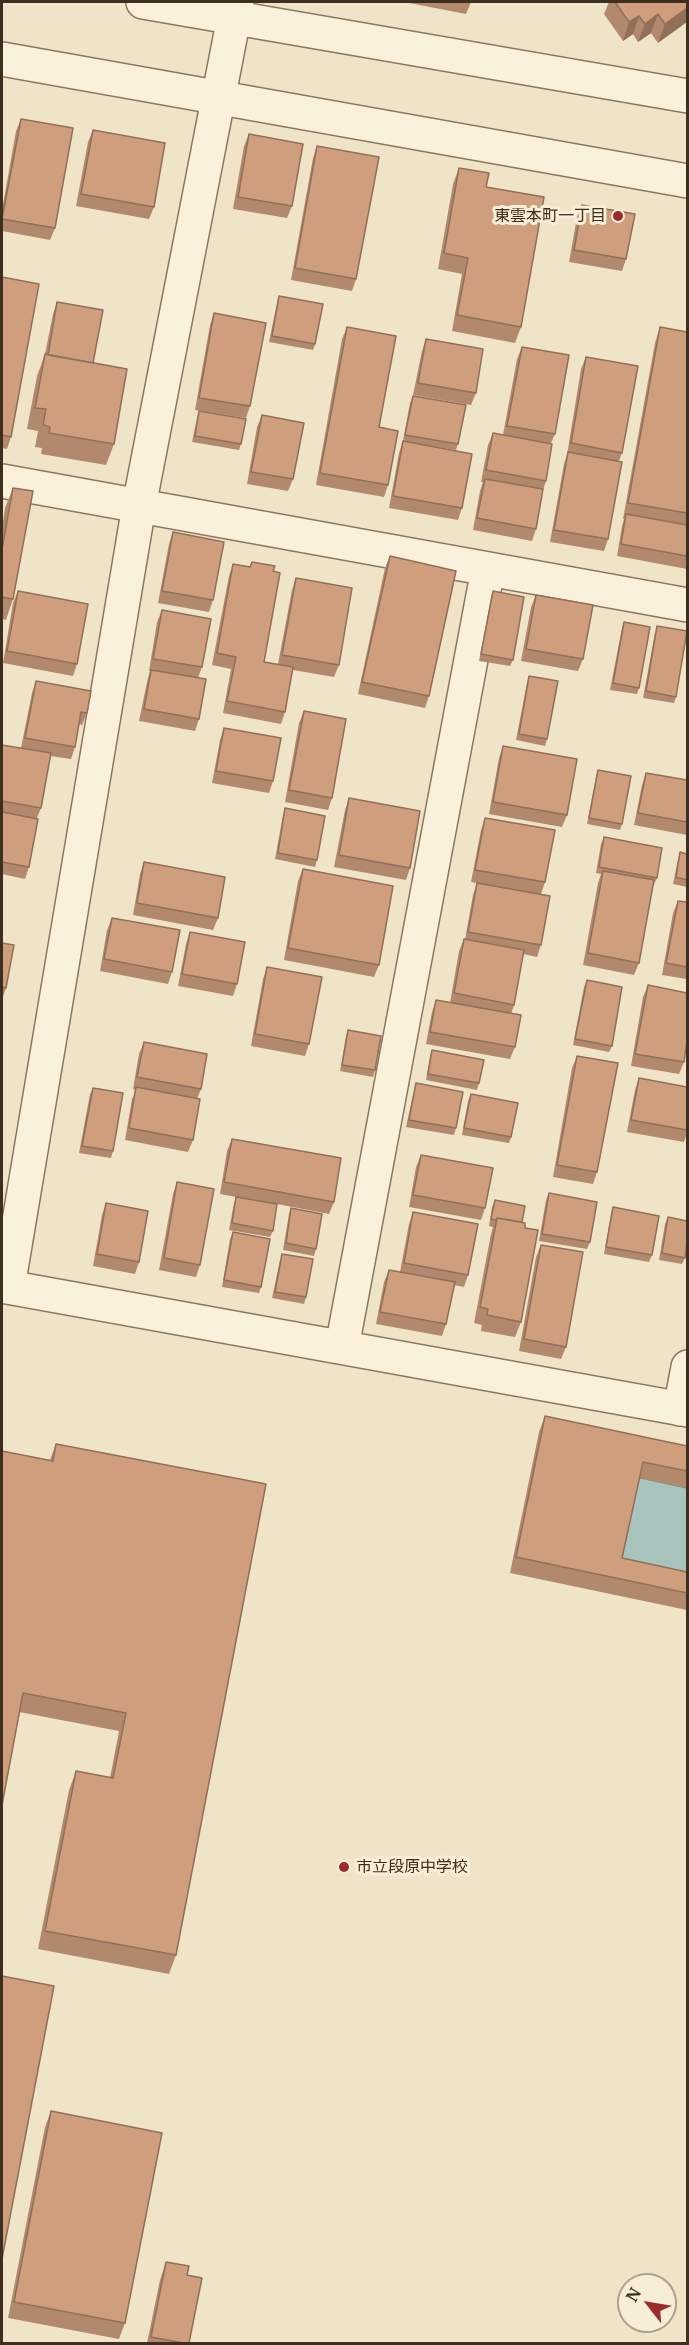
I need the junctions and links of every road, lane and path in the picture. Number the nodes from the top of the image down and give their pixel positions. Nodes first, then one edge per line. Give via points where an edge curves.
1 (142, 2) edge
2 (236, 9) edge
3 (2, 59) edge
4 (687, 96) edge
5 (219, 98) junction
6 (687, 181) edge
7 (2, 481) edge
8 (139, 506) junction
9 (488, 569) junction
10 (687, 605) edge
11 (5, 1287) edge
12 (342, 1347) junction
13 (687, 1367) edge
14 (684, 1409) edge

1 - 2 street
2 - 4 street
2 - 5 street
3 - 5 street
5 - 6 street
5 - 8 street
7 - 8 street
8 - 9 street
8 - 11 street
9 - 10 street
9 - 12 street
11 - 12 street
12 - 14 street
13 - 14 street

